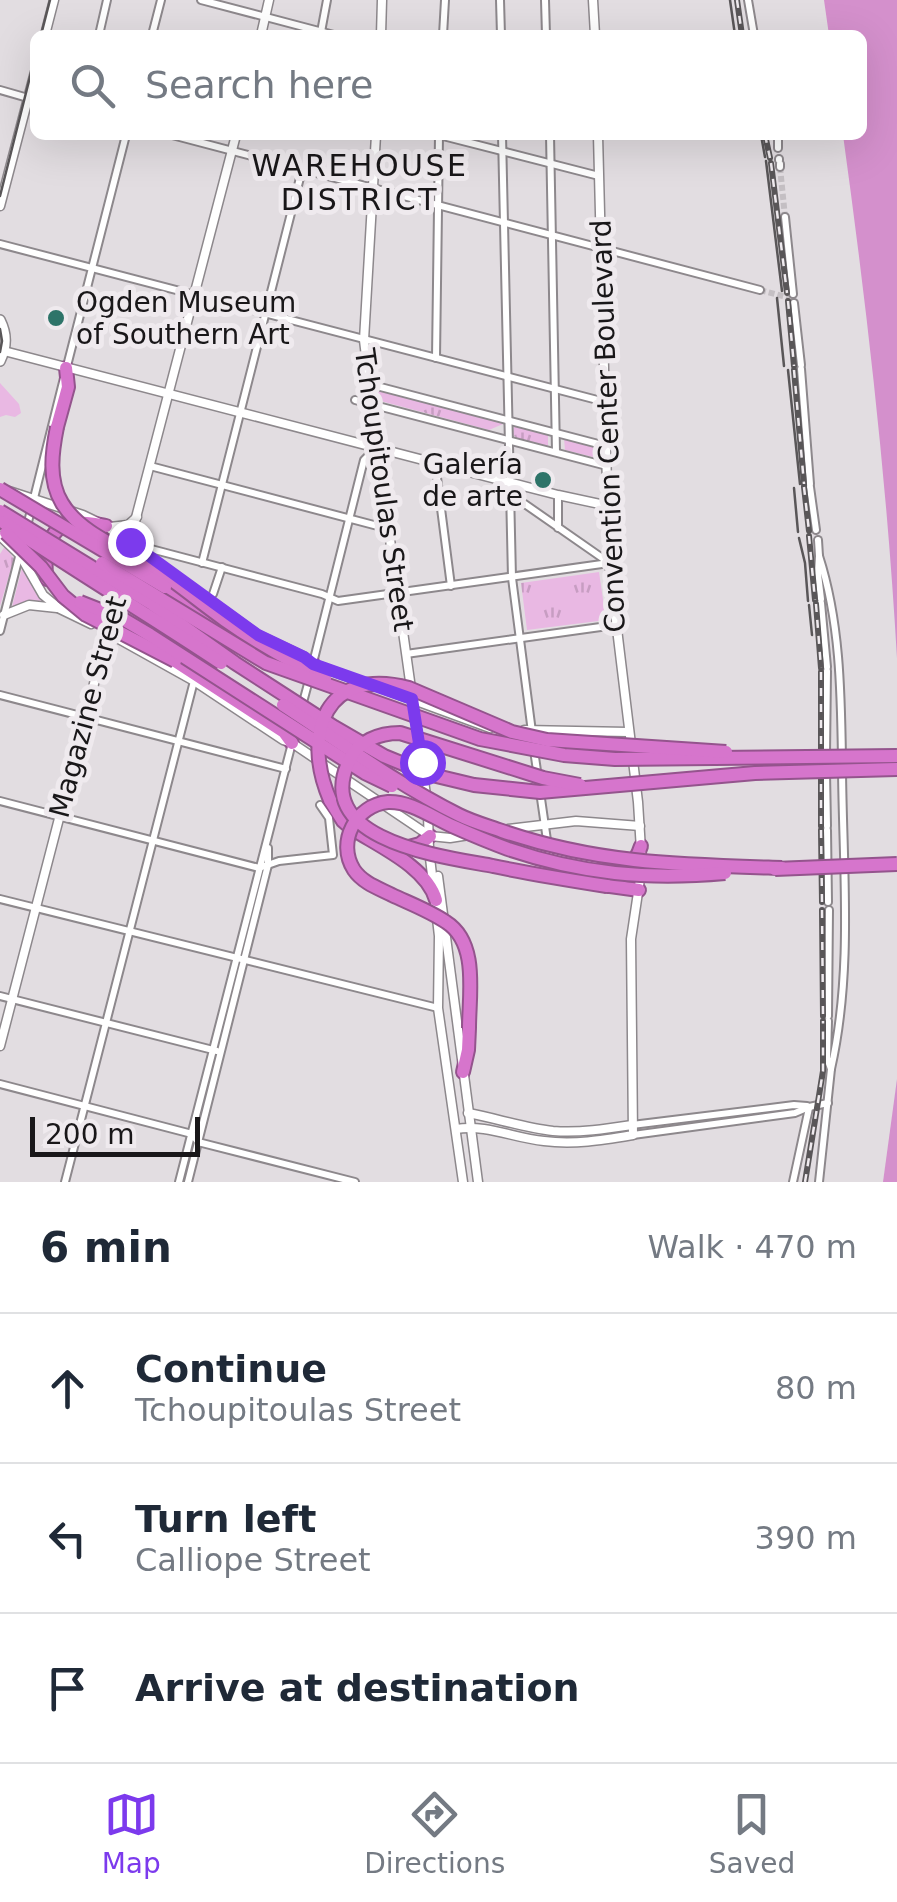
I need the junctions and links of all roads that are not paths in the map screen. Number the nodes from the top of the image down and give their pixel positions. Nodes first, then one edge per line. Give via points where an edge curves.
1 (54, 0) edge
2 (107, 0) edge
3 (161, 0) edge
4 (202, 0) edge
5 (270, 0) edge
6 (327, 0) edge
7 (382, 0) edge
8 (445, 0) edge
9 (500, 0) edge
10 (545, 0) edge
11 (593, 0) edge
12 (748, 0) edge
13 (265, 17) junction
14 (46, 30) edge
15 (100, 30) edge
16 (153, 30) edge
17 (261, 30) edge
18 (314, 30) edge
19 (321, 30) edge
20 (381, 30) edge
21 (444, 30) edge
22 (501, 30) edge
23 (546, 30) edge
24 (595, 30) edge
25 (753, 30) edge
26 (0, 90) edge
27 (30, 98) edge
28 (30, 106) edge
29 (125, 140) edge
30 (191, 140) edge
31 (235, 140) edge
32 (376, 140) edge
33 (439, 140) edge
34 (459, 140) edge
35 (502, 140) edge
36 (550, 140) edge
37 (598, 140) edge
38 (778, 140) edge
39 (778, 148) dead end
40 (232, 151) junction
41 (502, 151) junction
42 (550, 164) junction
43 (302, 170) junction
44 (599, 176) junction
45 (372, 188) junction
46 (0, 206) edge
47 (438, 206) junction
48 (786, 217) tunnel mouth
49 (504, 223) junction
50 (551, 236) junction
51 (0, 244) edge
52 (600, 248) junction
53 (93, 268) junction
54 (760, 290) tunnel mouth
55 (194, 295) junction
56 (265, 314) junction
57 (0, 320) edge
58 (364, 340) junction
59 (2, 356) edge
60 (436, 358) junction
61 (66, 368) junction
62 (506, 377) junction
63 (368, 384) junction
64 (555, 389) junction
65 (168, 395) junction
66 (356, 400) dead end
67 (605, 402) junction
68 (371, 403) junction
69 (240, 413) junction
70 (507, 421) junction
71 (556, 433) junction
72 (508, 439) junction
73 (606, 446) junction
74 (376, 447) junction
75 (556, 452) junction
76 (435, 462) junction
77 (150, 466) junction
78 (607, 466) junction
79 (509, 482) junction
80 (222, 485) junction
81 (0, 489) edge
82 (509, 493) junction
83 (558, 495) junction
84 (34, 498) junction
85 (0, 502) edge
86 (608, 506) junction
87 (0, 511) edge
88 (137, 517) junction
89 (350, 519) junction
90 (0, 520) edge
91 (106, 526) junction
92 (388, 529) junction
93 (558, 529) junction
94 (816, 530) dead end
95 (0, 536) edge
96 (818, 540) dead end
97 (130, 542) junction
98 (151, 549) dead end
99 (20, 555) junction
100 (820, 556) junction
101 (202, 562) junction
102 (609, 563) junction
103 (222, 568) junction
104 (512, 578) junction
105 (451, 586) junction
106 (214, 594) dead end
107 (398, 594) junction
108 (329, 598) junction
109 (60, 608) junction
110 (2, 615) edge
111 (85, 621) junction
112 (615, 626) junction
113 (0, 632) edge
114 (106, 632) junction
115 (520, 638) junction
116 (406, 654) junction
117 (313, 664) junction
118 (194, 681) junction
119 (0, 695) edge
120 (412, 699) junction
121 (371, 700) junction
122 (84, 717) junction
123 (532, 730) junction
124 (628, 732) junction
125 (177, 741) junction
126 (292, 743) junction
127 (897, 756) edge
128 (828, 757) junction
129 (286, 769) junction
130 (897, 769) edge
131 (612, 786) junction
132 (0, 802) edge
133 (320, 805) dead end
134 (462, 816) junction
135 (59, 817) junction
136 (543, 824) junction
137 (640, 826) junction
138 (430, 840) junction
139 (153, 841) junction
140 (373, 842) junction
141 (641, 846) junction
142 (897, 864) edge
143 (263, 866) junction
144 (782, 868) junction
145 (607, 886) junction
146 (554, 890) dead end
147 (639, 890) junction
148 (0, 899) edge
149 (436, 900) junction
150 (35, 908) junction
151 (129, 932) junction
152 (240, 959) junction
153 (828, 990) junction
154 (842, 990) junction
155 (0, 996) edge
156 (12, 999) junction
157 (438, 1008) junction
158 (106, 1023) junction
159 (0, 1046) edge
160 (216, 1051) junction
161 (831, 1069) junction
162 (463, 1072) junction
163 (0, 1084) edge
164 (828, 1103) junction
165 (84, 1106) junction
166 (809, 1107) junction
167 (468, 1113) junction
168 (454, 1116) junction
169 (470, 1126) junction
170 (456, 1129) junction
171 (632, 1130) junction
172 (192, 1134) junction
173 (198, 1142) junction
174 (64, 1182) edge
175 (179, 1182) edge
176 (188, 1182) edge
177 (355, 1182) edge
178 (463, 1182) edge
179 (478, 1182) edge
180 (792, 1182) edge
181 (819, 1182) edge

1 - 14 street
2 - 15 street
3 - 16 street
4 - 13 street
5 - 13 street
6 - 19 street
7 - 20 street
8 - 21 street
9 - 22 street
10 - 23 street
11 - 24 street
12 - 25 street
13 - 17 street
13 - 18 street
26 - 27 street
28 - 46 street
29 - 53 street
30 - 40 street
31 - 40 street, Magazine Street
32 - 45 street, Tchoupitoulas Street
33 - 47 street
34 - 41 street
35 - 41 street
36 - 42 street
37 - 44 street, Convention Center Boulevard
38 - 39 street
40 - 43 street
40 - 55 street, Magazine Street
41 - 42 street
41 - 49 street
42 - 44 street
42 - 50 street
43 - 45 street
43 - 56 street
44 - 52 street, Convention Center Boulevard
45 - 47 street
45 - 58 street, Tchoupitoulas Street
47 - 49 street
47 - 60 street
48 - 94 street
49 - 50 street
49 - 62 street
50 - 52 street
50 - 64 street
51 - 53 street
52 - 54 street
52 - 67 street, Convention Center Boulevard
53 - 55 street
53 - 61 street
55 - 56 street
55 - 65 street, Magazine Street
56 - 58 street
56 - 69 street
57 - 59 main road via 6,336
58 - 60 street
58 - 63 street, Tchoupitoulas Street
59 - 61 street
60 - 62 street
61 - 65 street
61 - 84 street
61 - 121 highway, bridge via 52,456 54,484 70,515 281,656
62 - 64 street
62 - 70 street
63 - 68 street, Tchoupitoulas Street
63 - 70 street
64 - 67 street
64 - 71 street
65 - 69 street
65 - 77 street, Magazine Street
66 - 68 street
67 - 73 street, Convention Center Boulevard
68 - 72 street
68 - 74 street, Tchoupitoulas Street
69 - 74 street
69 - 80 street
70 - 71 street
70 - 72 street
71 - 73 street
71 - 75 street
72 - 75 street
72 - 79 street
73 - 78 street, Convention Center Boulevard
74 - 76 street
74 - 89 street via 364,460
74 - 92 street, Tchoupitoulas Street
75 - 78 street
76 - 79 street
76 - 105 street
77 - 80 street
77 - 88 street, Magazine Street
78 - 86 street, Convention Center Boulevard
79 - 82 street
79 - 83 street
80 - 89 street
80 - 101 street
81 - 84 street
81 - 117 highway, bridge via 268,656 302,668
82 - 93 street
82 - 104 street
83 - 86 street
83 - 93 street
84 - 91 street
84 - 95 street
84 - 99 street
85 - 121 highway, bridge via 266,663
86 - 102 street, Convention Center Boulevard
87 - 131 highway, bridge via 384,756 496,789
88 - 91 street via 128,525
88 - 97 street, Magazine Street
89 - 92 street
89 - 108 street
90 - 134 highway, bridge via 393,778
91 - 97 street
91 - 111 street via 114,564 109,606 99,619
91 - 134 highway, bridge via 70,522 54,536 45,561 54,590 123,619 365,773
92 - 107 street, Tchoupitoulas Street
93 - 102 street
95 - 99 street
95 - 126 highway, bridge via 13,538 86,615 175,661
96 - 100 street
97 - 114 street, Magazine Street
97 - 117 street via 258,635
98 - 101 street
99 - 109 street via 43,595
99 - 110 street
100 - 153 street
100 - 154 street via 833,609 841,709
101 - 103 street
102 - 104 street
102 - 112 street, Convention Center Boulevard
103 - 106 street
103 - 108 street
104 - 105 street
104 - 115 street
105 - 107 street
107 - 108 street
107 - 116 street, Tchoupitoulas Street
108 - 117 street
109 - 110 street via 29,605
109 - 111 street
110 - 113 street
111 - 114 street
112 - 115 street
112 - 124 street, Convention Center Boulevard
114 - 118 street
114 - 122 street, Magazine Street
115 - 116 street
115 - 123 street
116 - 120 street, Tchoupitoulas Street
117 - 120 street
117 - 126 street
118 - 125 street
118 - 126 street
119 - 122 street
120 - 123 street via 478,725
120 - 138 street, Tchoupitoulas Street
121 - 128 highway, bridge via 480,739 564,755
122 - 125 street
122 - 135 street, Magazine Street
123 - 124 street
123 - 136 street
124 - 137 street, Convention Center Boulevard
125 - 129 street
125 - 139 street
126 - 129 street
126 - 138 street
127 - 128 highway, bridge
128 - 140 highway, bridge via 547,740 396,684 368,685 348,690 330,706 317,749 337,812
129 - 143 street
130 - 131 highway, bridge
131 - 145 highway, bridge via 543,778 400,734 358,748 343,784 355,818 396,844
132 - 135 street
133 - 143 street via 333,854
134 - 144 highway, bridge via 578,853
135 - 139 street
135 - 150 street, Magazine Street
136 - 137 street
136 - 138 street
136 - 146 street
137 - 141 street, Convention Center Boulevard
138 - 140 highway via 403,848
138 - 149 street, Tchoupitoulas Street
138 - 162 street, Tchoupitoulas Street
139 - 143 street
139 - 151 street
140 - 149 highway via 413,866
141 - 145 highway
141 - 147 street, Convention Center Boulevard
142 - 144 highway, bridge
143 - 152 street
144 - 162 highway, bridge via 684,877 612,874 510,849 406,804 373,806 350,832 350,863 371,885 445,921 466,947
145 - 147 highway
147 - 171 street, Convention Center Boulevard via 631,939
148 - 150 street
149 - 157 street, Tchoupitoulas Street
150 - 151 street
150 - 156 street, Magazine Street
151 - 152 street
151 - 158 street
152 - 157 street
152 - 160 street
153 - 154 street
153 - 161 street
154 - 161 street
155 - 156 street
156 - 158 street
156 - 159 street, Magazine Street
157 - 168 street, Tchoupitoulas Street
158 - 160 street
158 - 165 street
160 - 172 street
160 - 173 street
161 - 164 street
162 - 167 street, Tchoupitoulas Street
163 - 165 street
164 - 166 street
164 - 181 street
165 - 172 street
165 - 174 street
166 - 171 street
166 - 180 street
167 - 168 street
167 - 169 street, Tchoupitoulas Street
167 - 171 street via 560,1132
168 - 170 street, Tchoupitoulas Street
169 - 170 street
169 - 171 street via 555,1142
169 - 179 street, Tchoupitoulas Street
170 - 178 street, Tchoupitoulas Street
172 - 173 street
172 - 175 street
173 - 176 street
173 - 177 street

